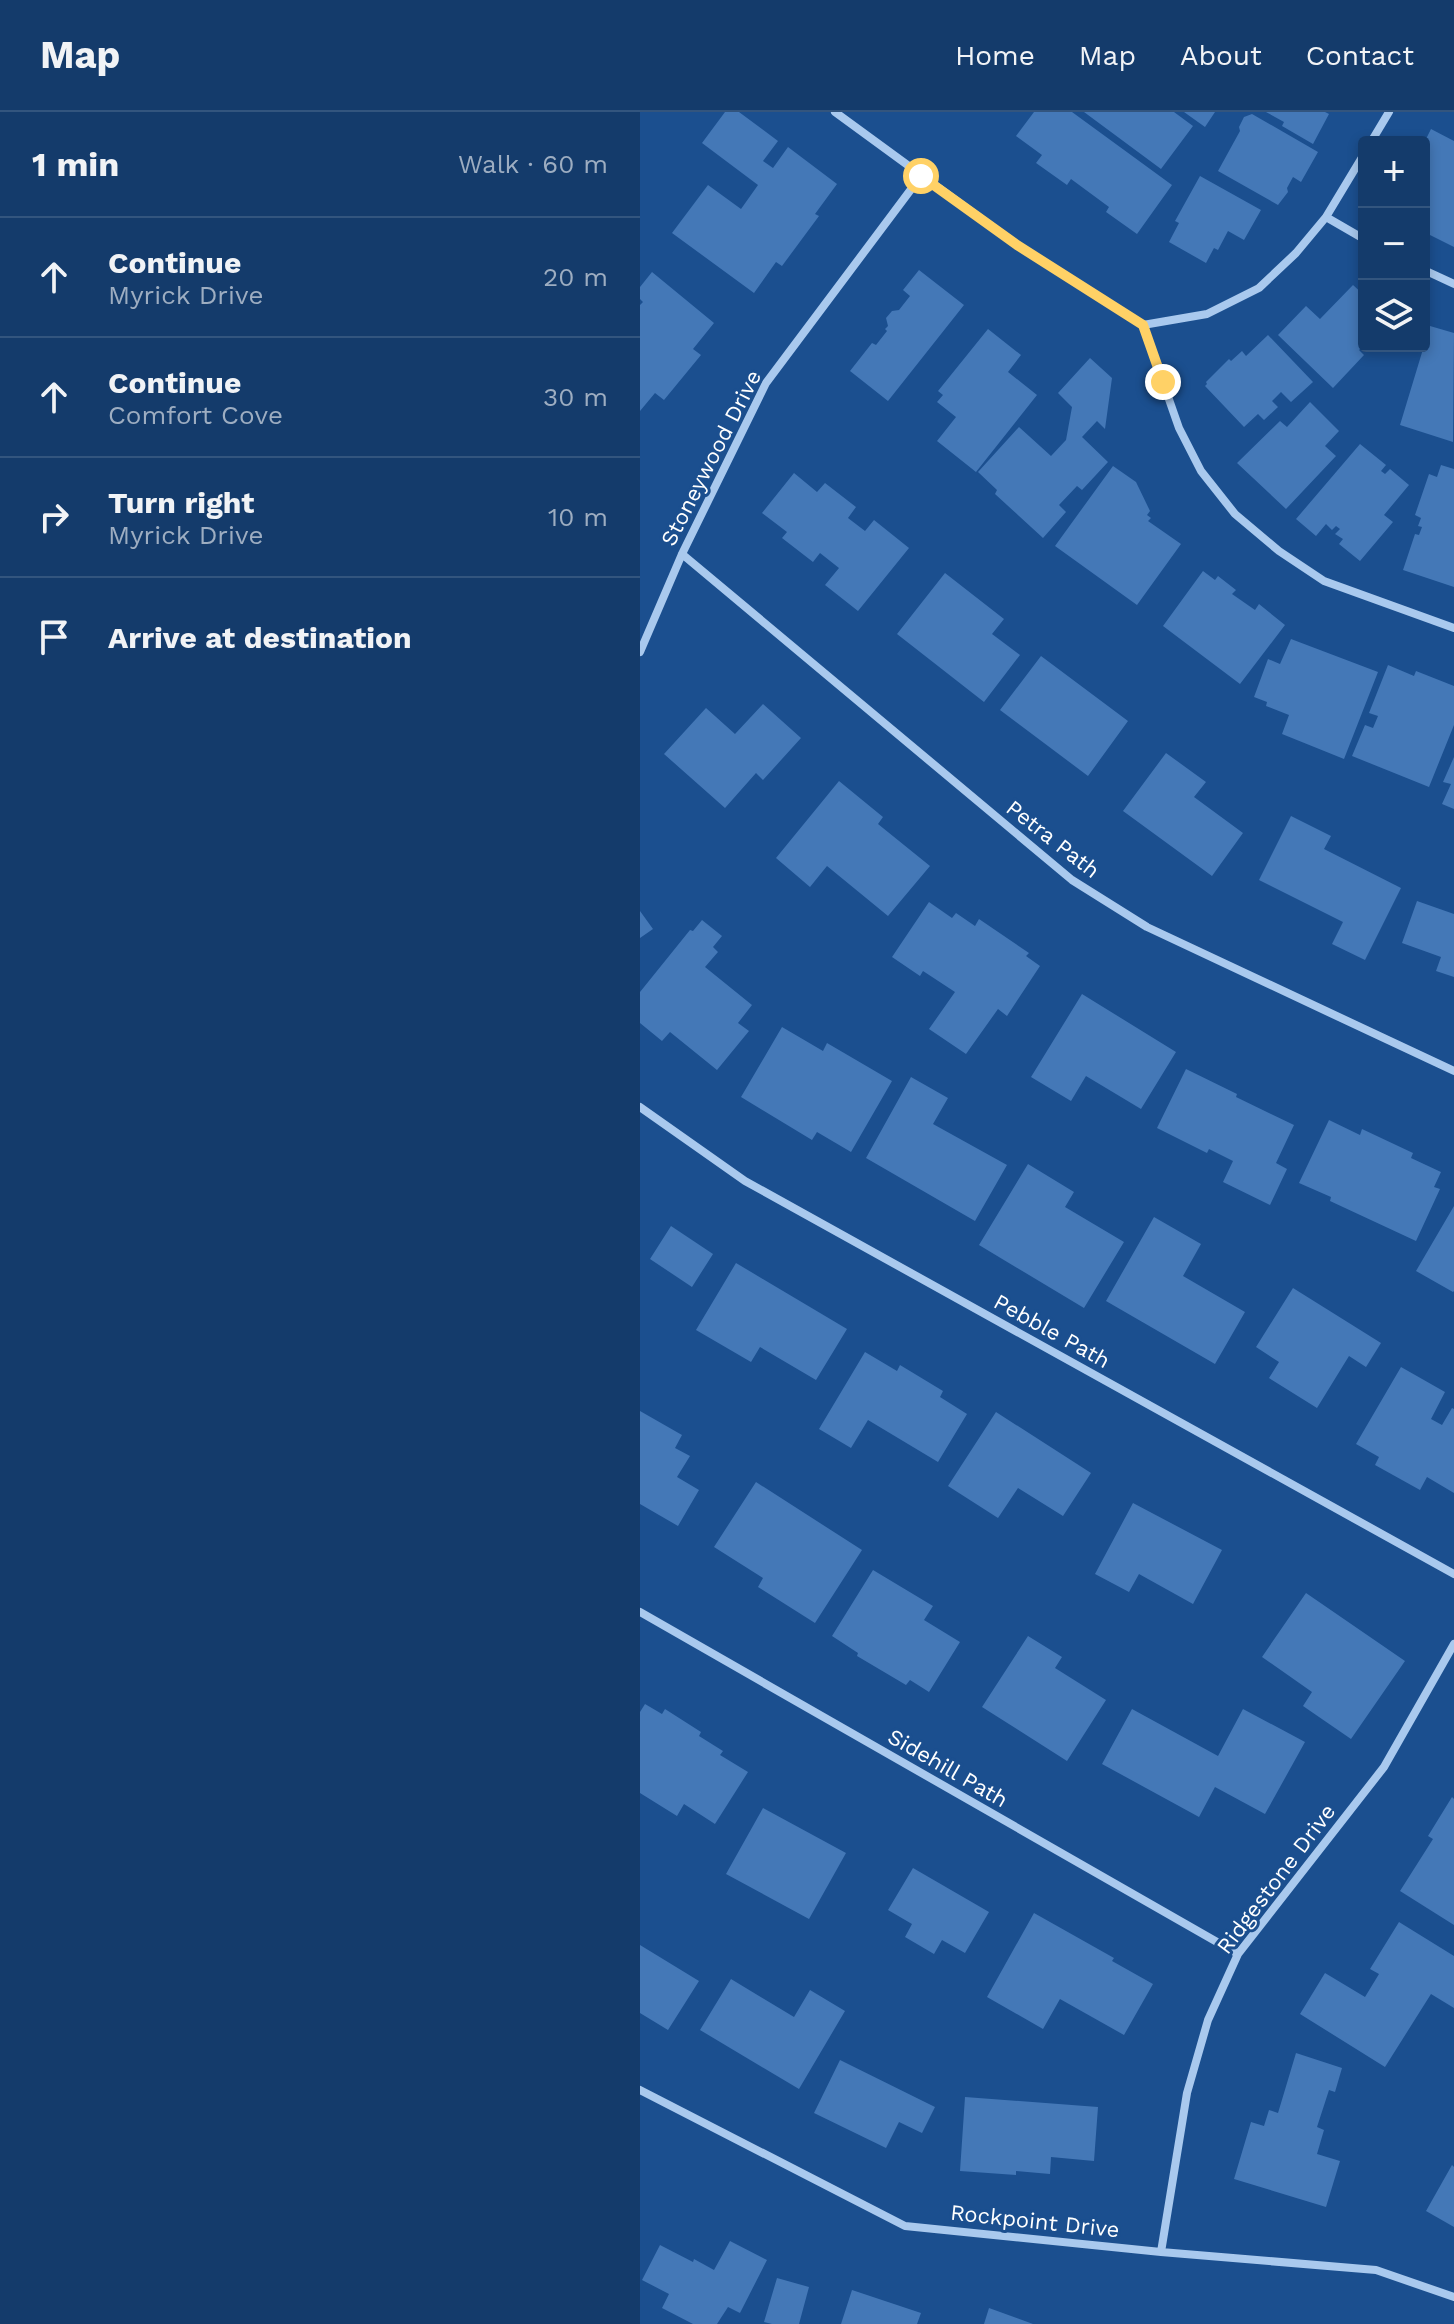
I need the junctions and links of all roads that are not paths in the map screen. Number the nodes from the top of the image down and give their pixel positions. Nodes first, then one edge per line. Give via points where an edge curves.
1 (835, 112) edge
2 (1389, 112) edge
3 (1375, 136) edge
4 (1358, 164) edge
5 (921, 176) junction
6 (1326, 217) junction
7 (1358, 236) edge
8 (1430, 273) edge
9 (1454, 284) edge
10 (1143, 325) junction
11 (682, 554) junction
12 (1454, 628) edge
13 (640, 652) edge
14 (1454, 1071) edge
15 (640, 1107) edge
16 (1454, 1574) edge
17 (640, 1612) edge
18 (1454, 1644) edge
19 (1238, 1954) junction
20 (640, 2090) edge
21 (1161, 2252) junction
22 (1454, 2297) edge

1 - 5 street
2 - 3 street
4 - 6 street
5 - 10 street
5 - 11 street, Stoneywood Drive via 766,383
6 - 7 street
6 - 10 street via 1259,288 1207,314
8 - 9 street
10 - 12 street via 1179,428 1201,471 1235,514 1324,581
11 - 13 street, Stoneywood Drive
11 - 14 street, Petra Path via 1072,880 1147,927
15 - 16 street, Pebble Path via 745,1181
17 - 19 street, Sidehill Path
18 - 19 street, Ridgestone Drive via 1384,1767
19 - 21 street, Ridgestone Drive via 1208,2020 1187,2093
20 - 21 street, Rockpoint Drive via 905,2226
21 - 22 street, Rockpoint Drive via 1376,2270

